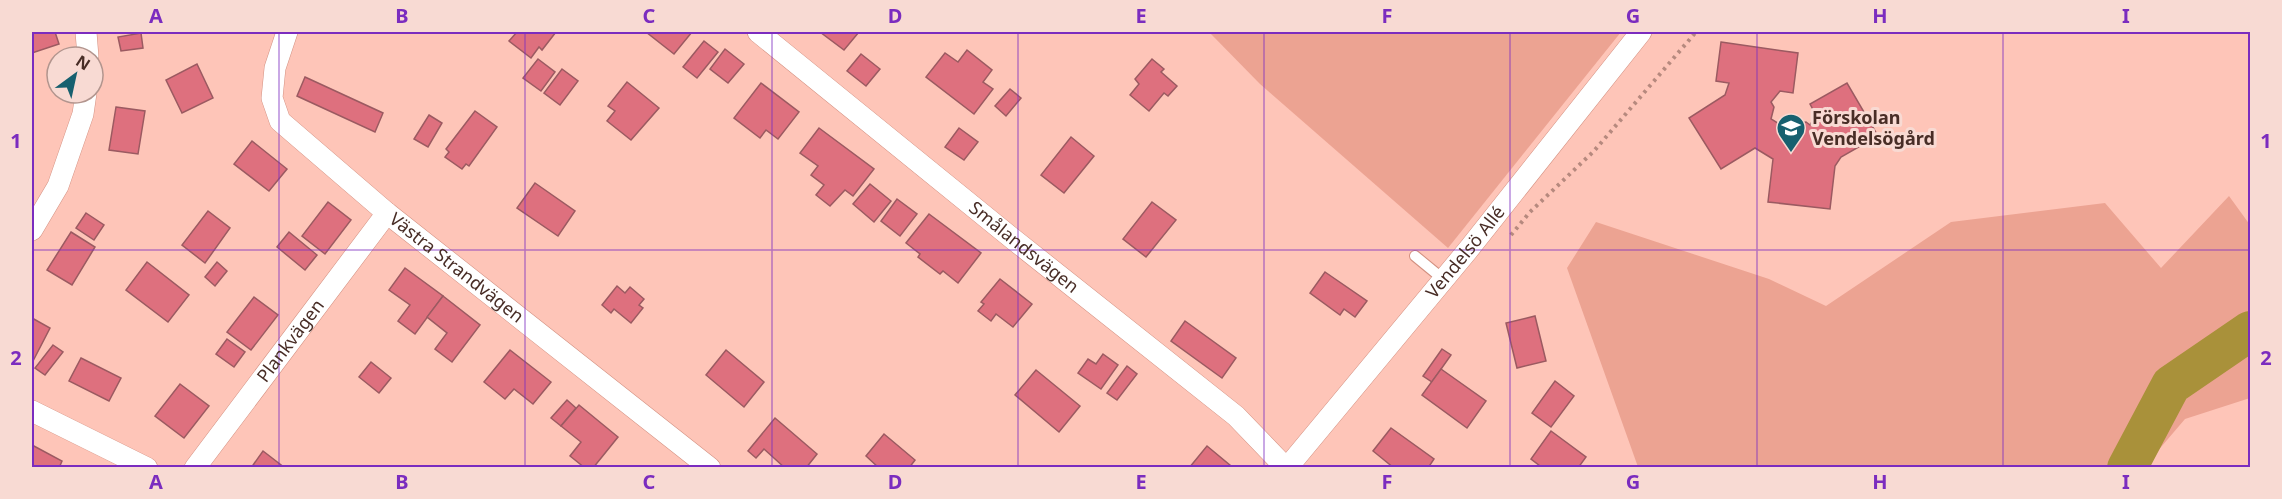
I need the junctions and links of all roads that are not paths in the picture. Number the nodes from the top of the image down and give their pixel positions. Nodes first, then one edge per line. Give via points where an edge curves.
1 (287, 32) edge
2 (758, 32) edge
3 (1641, 32) edge
4 (84, 105) edge
5 (387, 213) junction
6 (32, 230) edge
7 (1416, 256) dead end
8 (1443, 279) junction
9 (32, 411) edge
10 (147, 468) edge
11 (195, 468) edge
12 (710, 468) edge
13 (1286, 468) edge

1 - 5 street, Västra Strandvägen via 275,68 272,98 280,121
2 - 13 street, Smålandsvägen via 1236,416
3 - 8 street, Vendelsö Allé
4 - 6 street via 58,186
5 - 11 street, Plankvägen
5 - 12 street, Västra Strandvägen
7 - 8 lane
8 - 13 street, Vendelsö Allé
9 - 10 street

